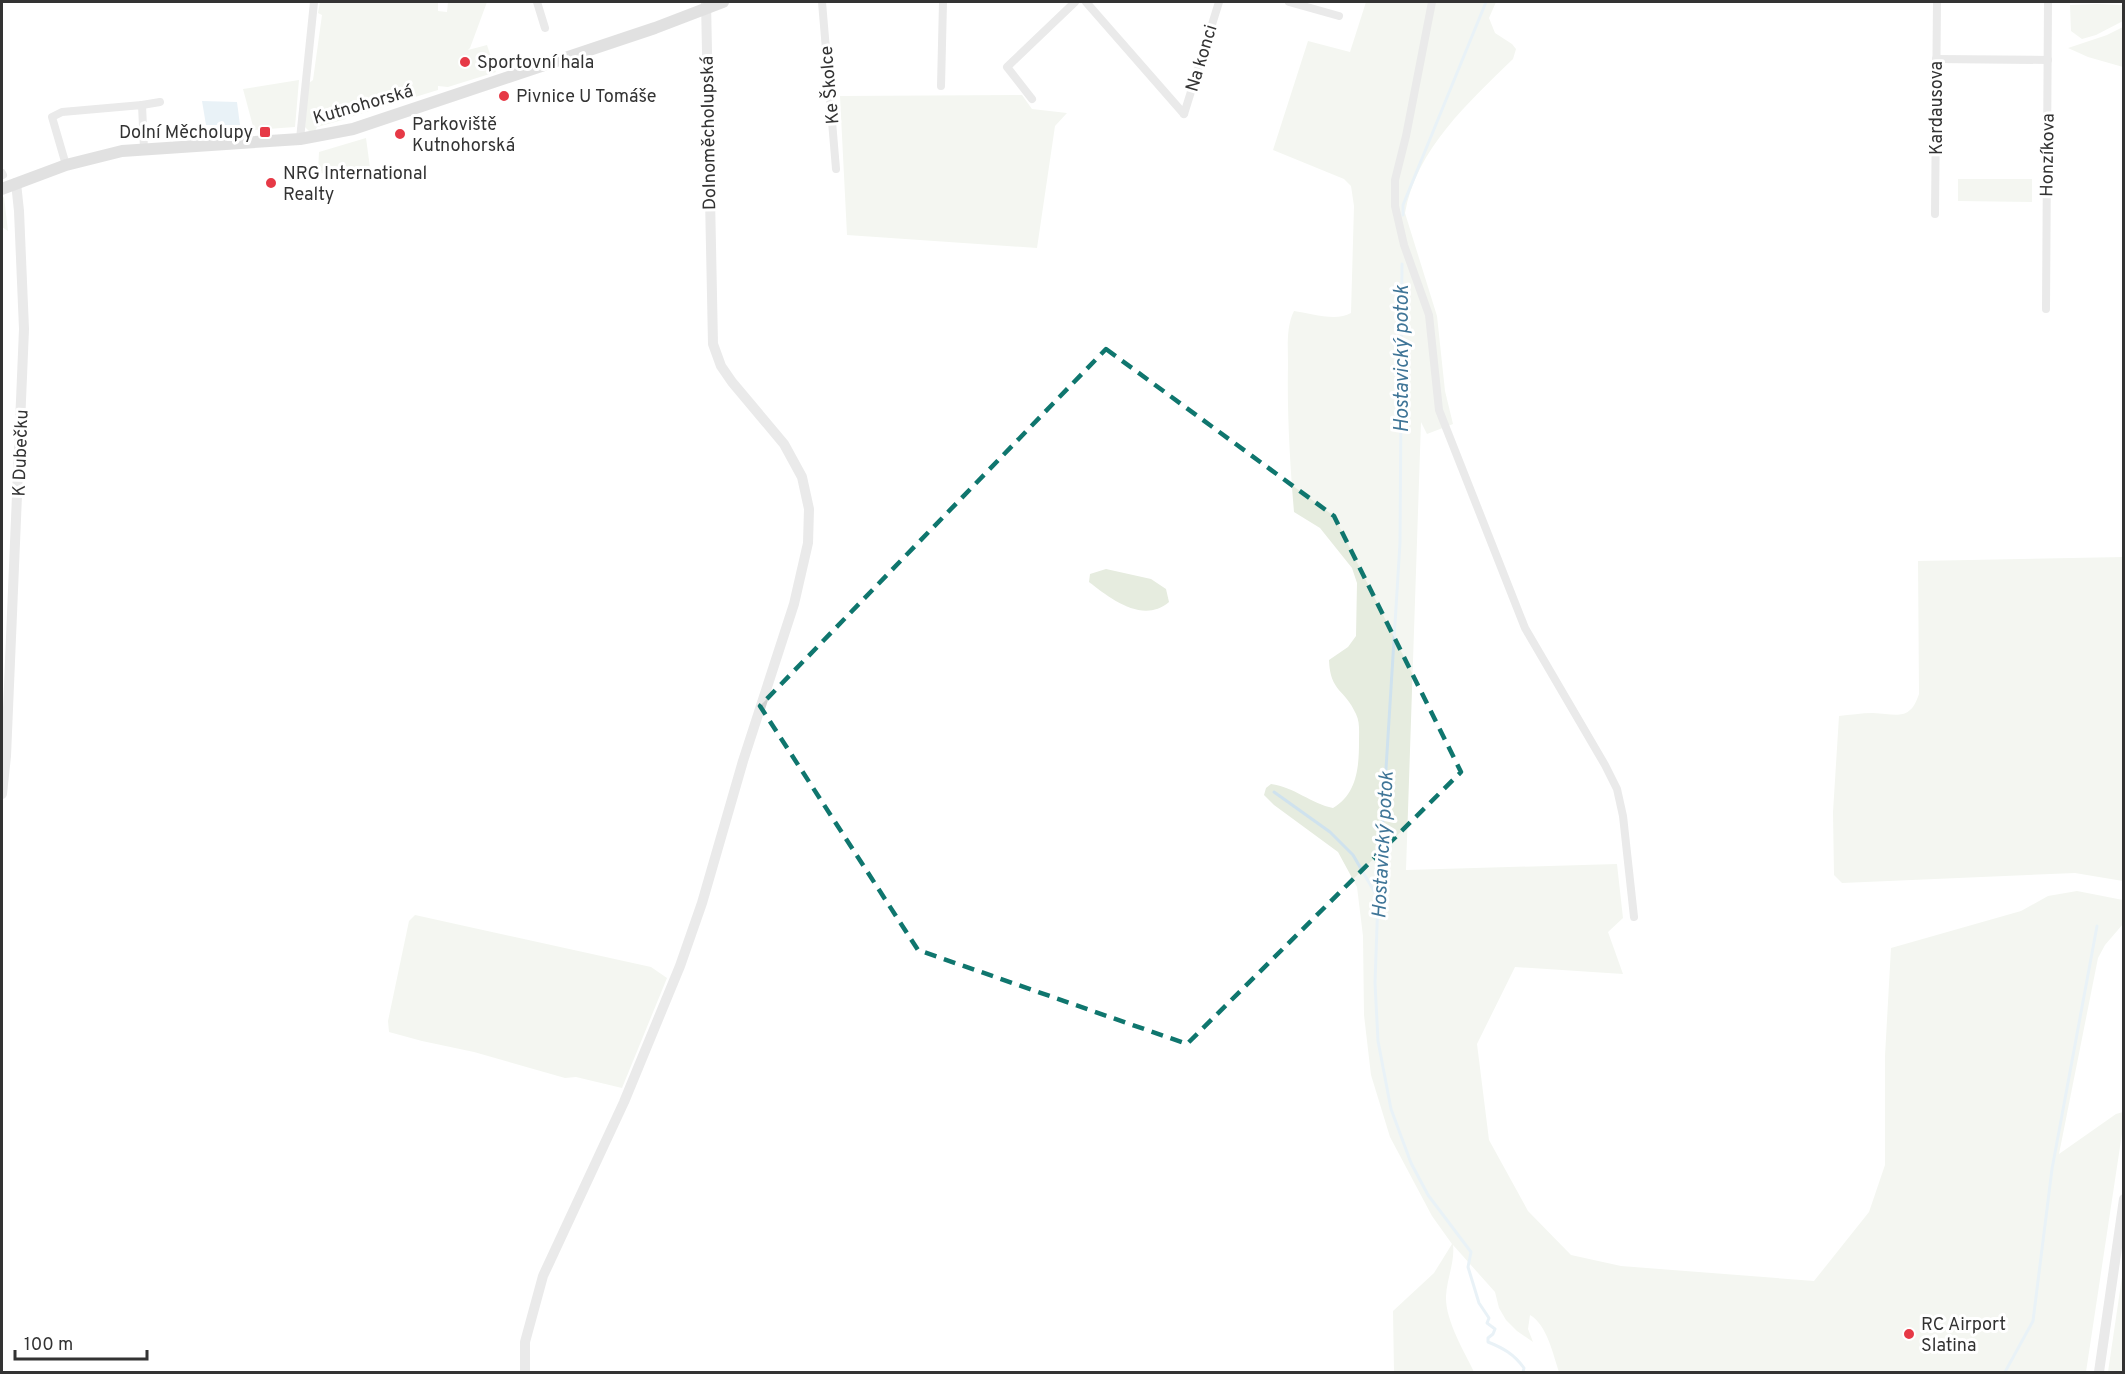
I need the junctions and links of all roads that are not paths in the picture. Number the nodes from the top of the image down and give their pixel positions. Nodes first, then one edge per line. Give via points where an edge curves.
1 (314, 2) edge
2 (537, 2) edge
3 (723, 2) edge
4 (822, 2) edge
5 (943, 2) edge
6 (1076, 2) edge
7 (1086, 2) edge
8 (1219, 2) edge
9 (1289, 2) edge
10 (1432, 2) edge
11 (1937, 2) edge
12 (2048, 2) edge
13 (706, 5) edge
14 (1339, 16) dead end
15 (545, 28) dead end
16 (1936, 59) junction
17 (2048, 60) junction
18 (941, 86) dead end
19 (1032, 99) dead end
20 (160, 102) dead end
21 (142, 105) junction
22 (300, 139) junction
23 (144, 149) junction
24 (66, 165) junction
25 (836, 169) dead end
26 (16, 183) junction
27 (2, 189) edge
28 (1935, 214) dead end
29 (2046, 309) dead end
30 (2, 794) edge
31 (1634, 917) dead end
32 (2124, 1199) edge
33 (525, 1372) edge
34 (2099, 1372) edge

1 - 22 street
2 - 15 street
3 - 13 main road, Kutnohorská
4 - 25 street, Ke Školce
5 - 18 street
6 - 19 street via 1007,67
7 - 8 street, Na konci via 1184,114
9 - 14 street
10 - 31 street via 1395,180 1395,198 1404,245 1429,315 1439,410 1525,628 1617,789
11 - 16 street, Kardausova
12 - 17 street, Honzíkova
13 - 22 main road, Kutnohorská via 655,28 363,126
13 - 33 street, Dolnoměcholupská via 711,332 716,356 732,382 784,444 802,477 809,509 808,543 794,604 702,903 624,1102 543,1276 525,1342
16 - 17 street
16 - 28 street, Kardausova
17 - 29 street, Honzíkova
20 - 21 street
21 - 23 street
21 - 24 street via 81,109 52,117
22 - 23 main road, Kutnohorská
23 - 24 main road, Kutnohorská
24 - 26 main road, Kutnohorská
26 - 27 main road, Kutnohorská
26 - 30 street, K Dubečku via 24,329
32 - 34 street

